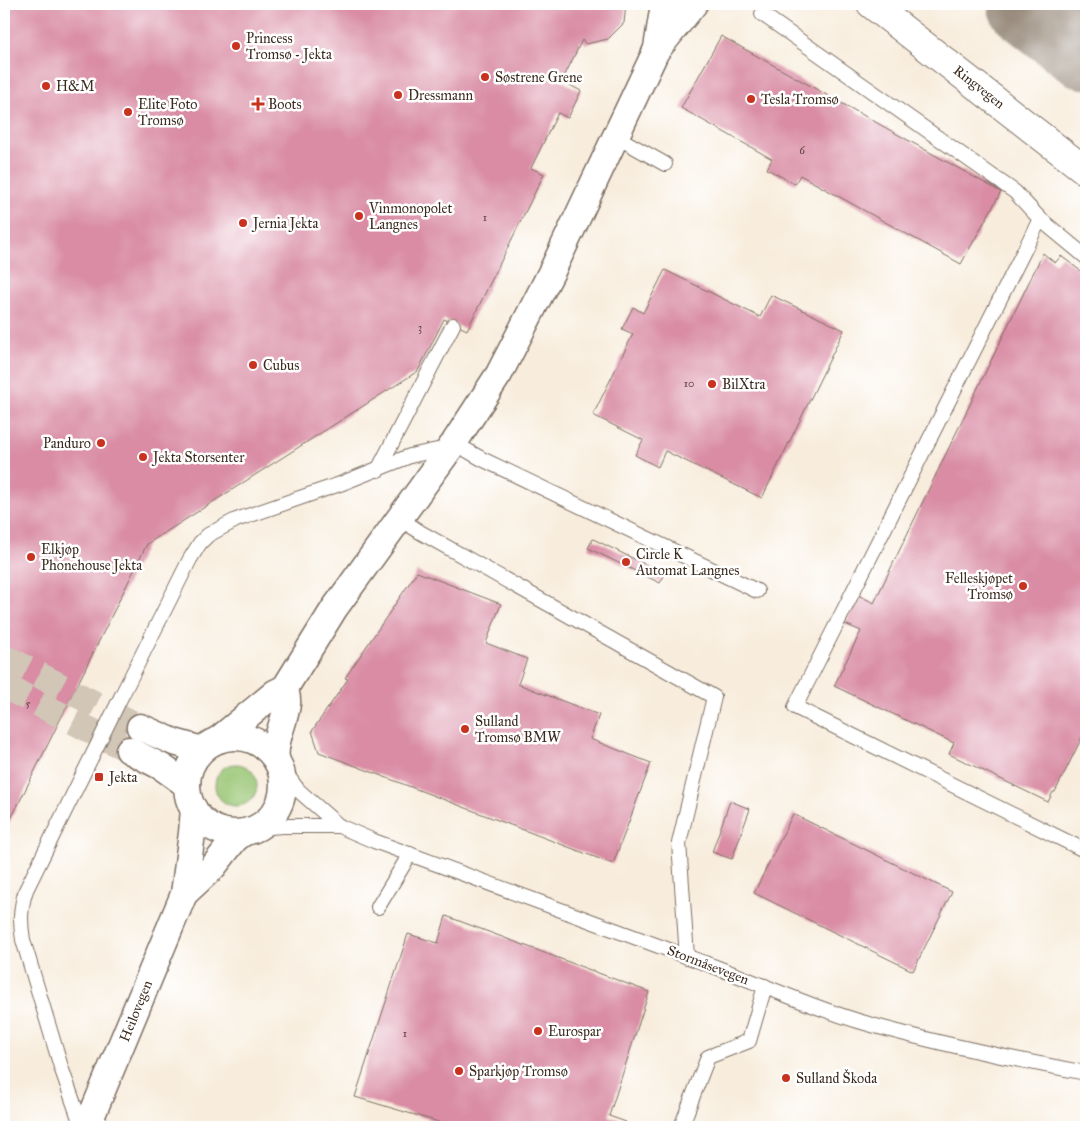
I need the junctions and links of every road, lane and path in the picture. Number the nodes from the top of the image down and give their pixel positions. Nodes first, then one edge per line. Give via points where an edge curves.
1 (664, 4) edge
2 (694, 4) edge
3 (871, 4) edge
4 (762, 14) dead end
5 (656, 51) junction
6 (617, 137) junction
7 (665, 164) dead end
8 (1086, 171) edge
9 (1040, 219) junction
10 (1086, 257) edge
11 (453, 325) dead end
12 (453, 445) junction
13 (378, 470) junction
14 (399, 518) junction
15 (757, 591) dead end
16 (285, 688) junction
17 (210, 745) junction
18 (276, 760) junction
19 (190, 797) junction
20 (339, 826) junction
21 (250, 830) junction
22 (1086, 851) edge
23 (410, 854) junction
24 (184, 894) junction
25 (378, 907) dead end
26 (687, 957) junction
27 (765, 986) junction
28 (1086, 1073) edge
29 (82, 1127) edge
30 (87, 1127) edge
31 (681, 1127) edge

1 - 5 street
2 - 5 street
3 - 8 street, Ringvegen
4 - 9 lane via 1015,192
5 - 6 street
6 - 7 lane
6 - 12 street via 499,374
9 - 10 lane
9 - 22 lane via 795,707
11 - 13 lane
12 - 13 lane via 410,456
12 - 14 street
12 - 15 lane
13 - 29 lane, bridge via 236,520 208,535 200,544 26,890 20,926 23,940 60,1067
14 - 16 street via 334,609
14 - 26 lane via 714,697 679,843
16 - 17 street
16 - 18 street via 288,702 276,743
17 - 18 street via 236,737 254,740
17 - 19 street via 192,762 187,777
17 - 19 street via 134,738
18 - 20 lane via 298,790
18 - 21 street via 283,784 280,799 274,813
19 - 21 street via 204,822 218,830 233,833
19 - 24 street via 192,833
20 - 21 lane via 283,826
20 - 23 lane, Stormåsevegen
21 - 24 street via 235,839 213,867
23 - 25 lane
23 - 26 lane, Stormåsevegen
24 - 30 street, Heilovegen
26 - 27 lane, Stormåsevegen
27 - 28 lane, Stormåsevegen via 864,1023
27 - 31 lane via 749,1041 708,1057

